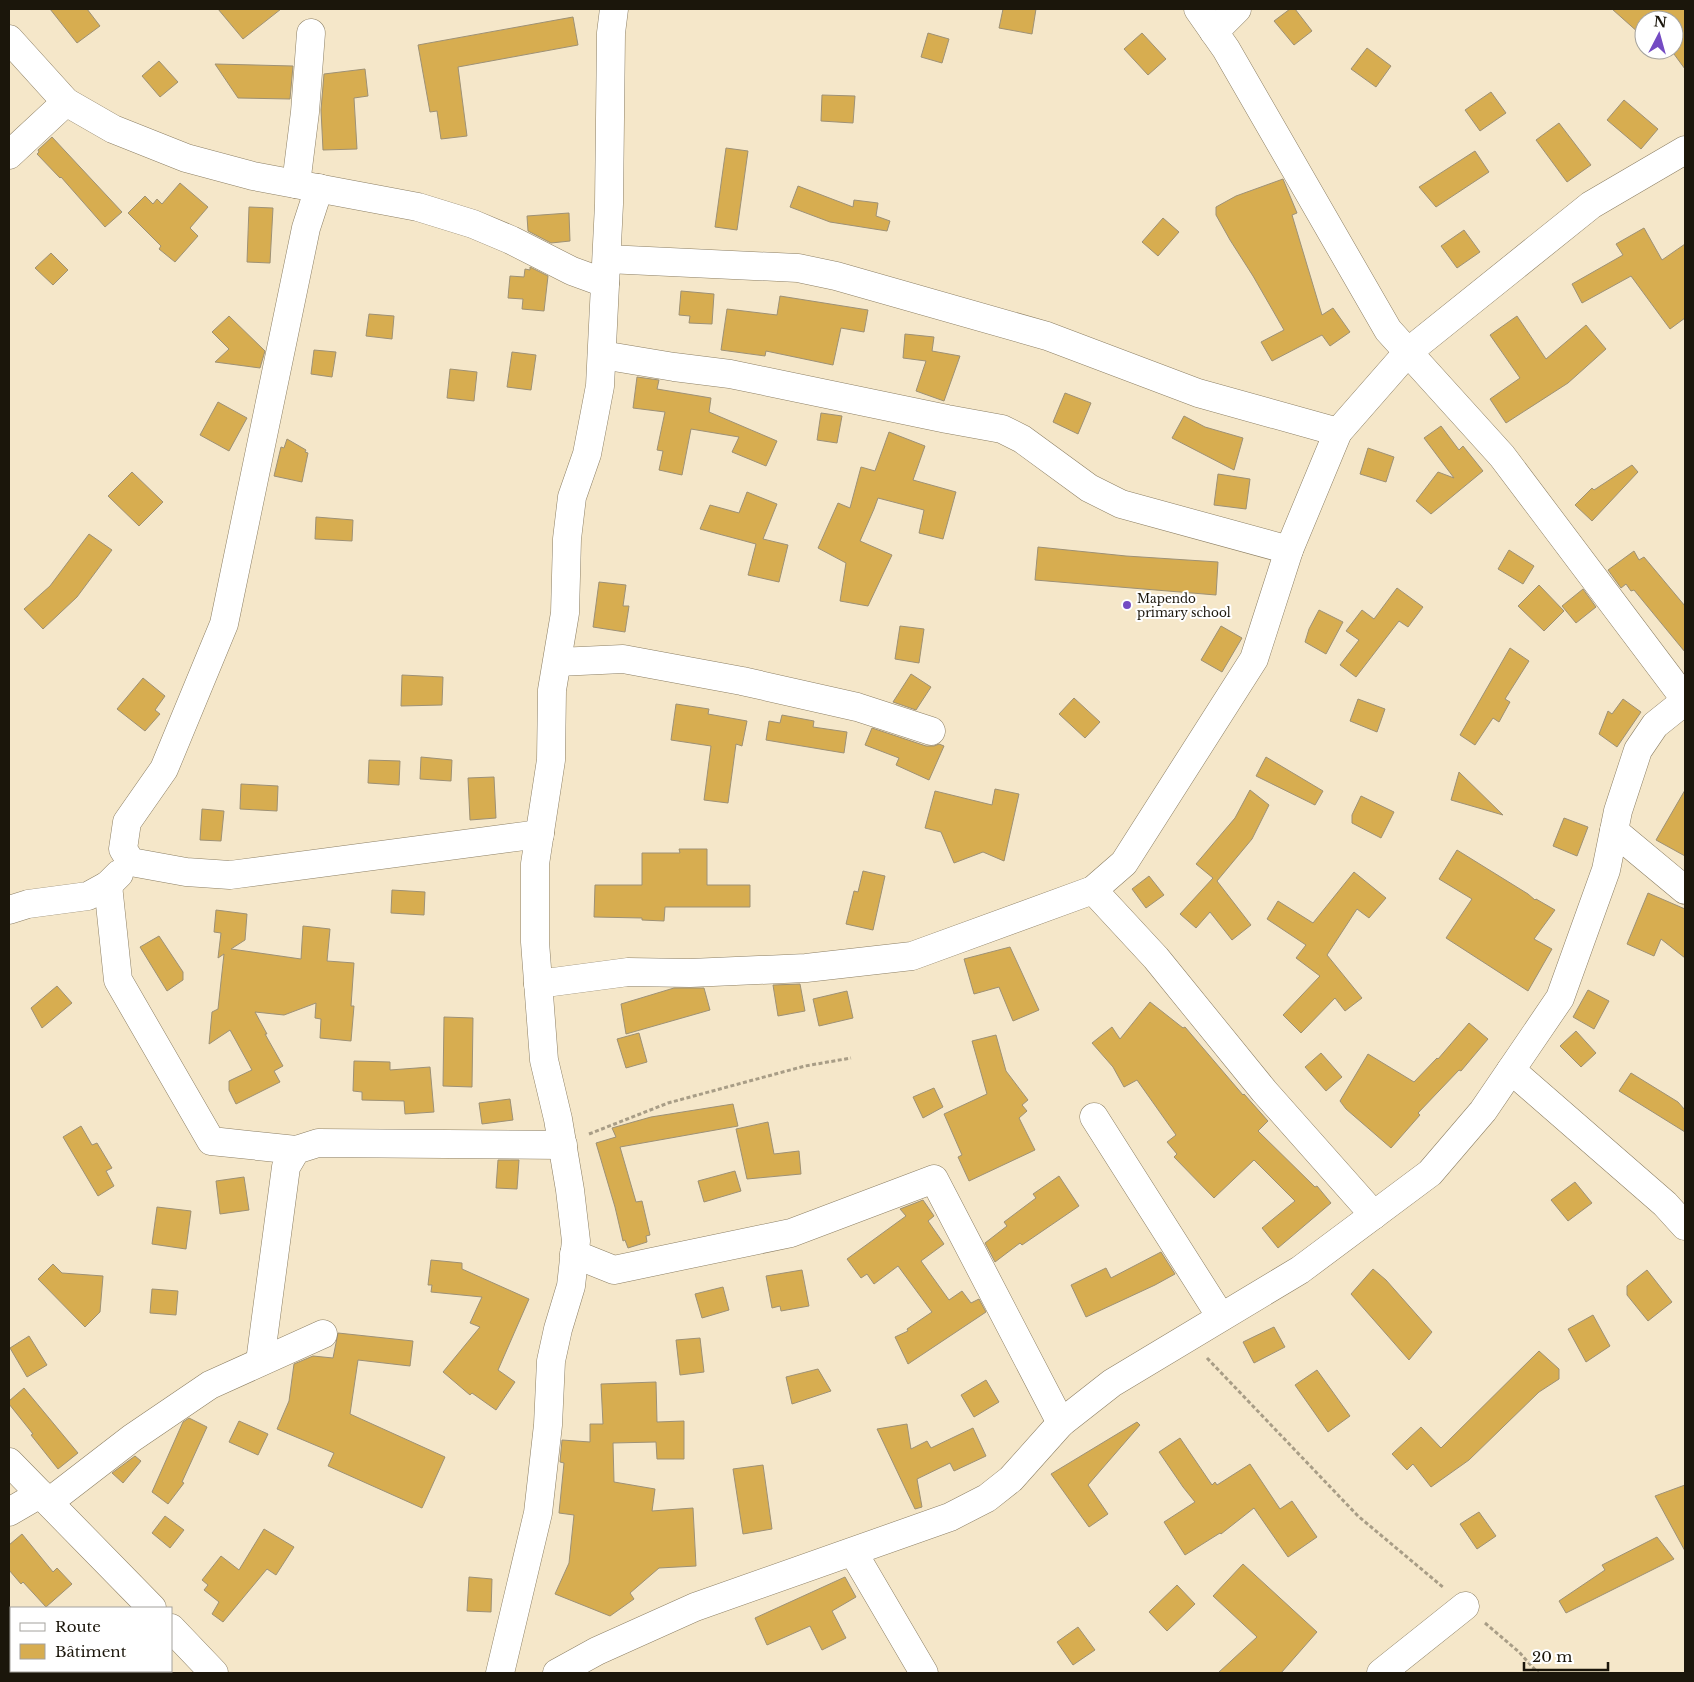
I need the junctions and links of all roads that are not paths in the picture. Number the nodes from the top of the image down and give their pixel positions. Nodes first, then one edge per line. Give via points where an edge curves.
1 (614, 9) edge
2 (1198, 9) edge
3 (1237, 9) edge
4 (1214, 32) junction
5 (312, 33) dead end
6 (9, 39) edge
7 (66, 102) junction
8 (1685, 150) edge
9 (9, 154) edge
10 (307, 186) junction
11 (606, 271) junction
12 (1408, 352) junction
13 (602, 354) junction
14 (1338, 432) junction
15 (1289, 550) junction
16 (558, 662) junction
17 (1685, 700) edge
18 (931, 731) dead end
19 (1614, 831) junction
20 (540, 834) junction
21 (131, 862) junction
22 (108, 885) junction
23 (1093, 890) junction
24 (1685, 890) edge
25 (9, 910) edge
26 (538, 984) junction
27 (1511, 1070) junction
28 (1094, 1117) dead end
29 (563, 1145) junction
30 (296, 1150) junction
31 (1374, 1216) junction
32 (1685, 1226) edge
33 (574, 1254) junction
34 (1221, 1317) junction
35 (323, 1334) dead end
36 (260, 1362) junction
37 (1061, 1423) junction
38 (9, 1462) edge
39 (45, 1498) junction
40 (9, 1512) edge
41 (853, 1552) junction
42 (1465, 1606) road end
43 (151, 1607) edge
44 (172, 1629) edge
45 (214, 1673) edge
46 (500, 1673) edge
47 (557, 1673) edge
48 (924, 1673) edge
49 (1381, 1673) edge

1 - 11 street
2 - 4 street
3 - 4 street
4 - 12 street via 1388,330
5 - 10 street via 305,112
6 - 7 street
7 - 9 street
7 - 10 street via 113,129 186,158
8 - 12 street via 1591,206
10 - 11 street via 418,207 473,224 572,271
10 - 21 street via 306,228 224,624 164,769 127,822 123,849
11 - 13 street
11 - 14 street via 798,268 836,276 1047,336 1198,393
12 - 14 street
12 - 17 street via 1502,456
13 - 15 street via 730,374 1002,429 1022,439 1089,488 1122,504
13 - 16 street via 600,386 587,454 572,497 567,538 565,613
14 - 15 street
15 - 23 street via 1254,659 1124,863
16 - 18 street via 623,659 857,707
16 - 20 street via 552,690 551,760
17 - 19 street via 1655,725 1638,750
19 - 24 street
19 - 27 street via 1606,870 1560,998
20 - 21 street via 230,875 186,872
20 - 26 street via 535,864
21 - 22 street
22 - 25 street via 88,896 28,904
22 - 30 street via 118,980 211,1141
23 - 26 street via 912,956 806,968 628,972
23 - 31 street via 1156,958 1264,1091
26 - 29 street via 544,1060
27 - 31 street via 1483,1111 1430,1173
27 - 32 street via 1665,1204
28 - 34 street
29 - 30 street via 318,1143
29 - 33 street via 576,1242
30 - 36 street via 286,1168
31 - 34 street via 1300,1270
33 - 37 street via 614,1270 791,1234 934,1179
33 - 46 street via 571,1286 551,1361 538,1513
34 - 37 street via 1112,1383
35 - 36 street
36 - 39 street via 210,1385
37 - 41 street via 1011,1478 987,1498 950,1517
38 - 39 street
39 - 40 street
39 - 43 street
41 - 47 street via 695,1607
41 - 48 street
42 - 49 street
44 - 45 street

